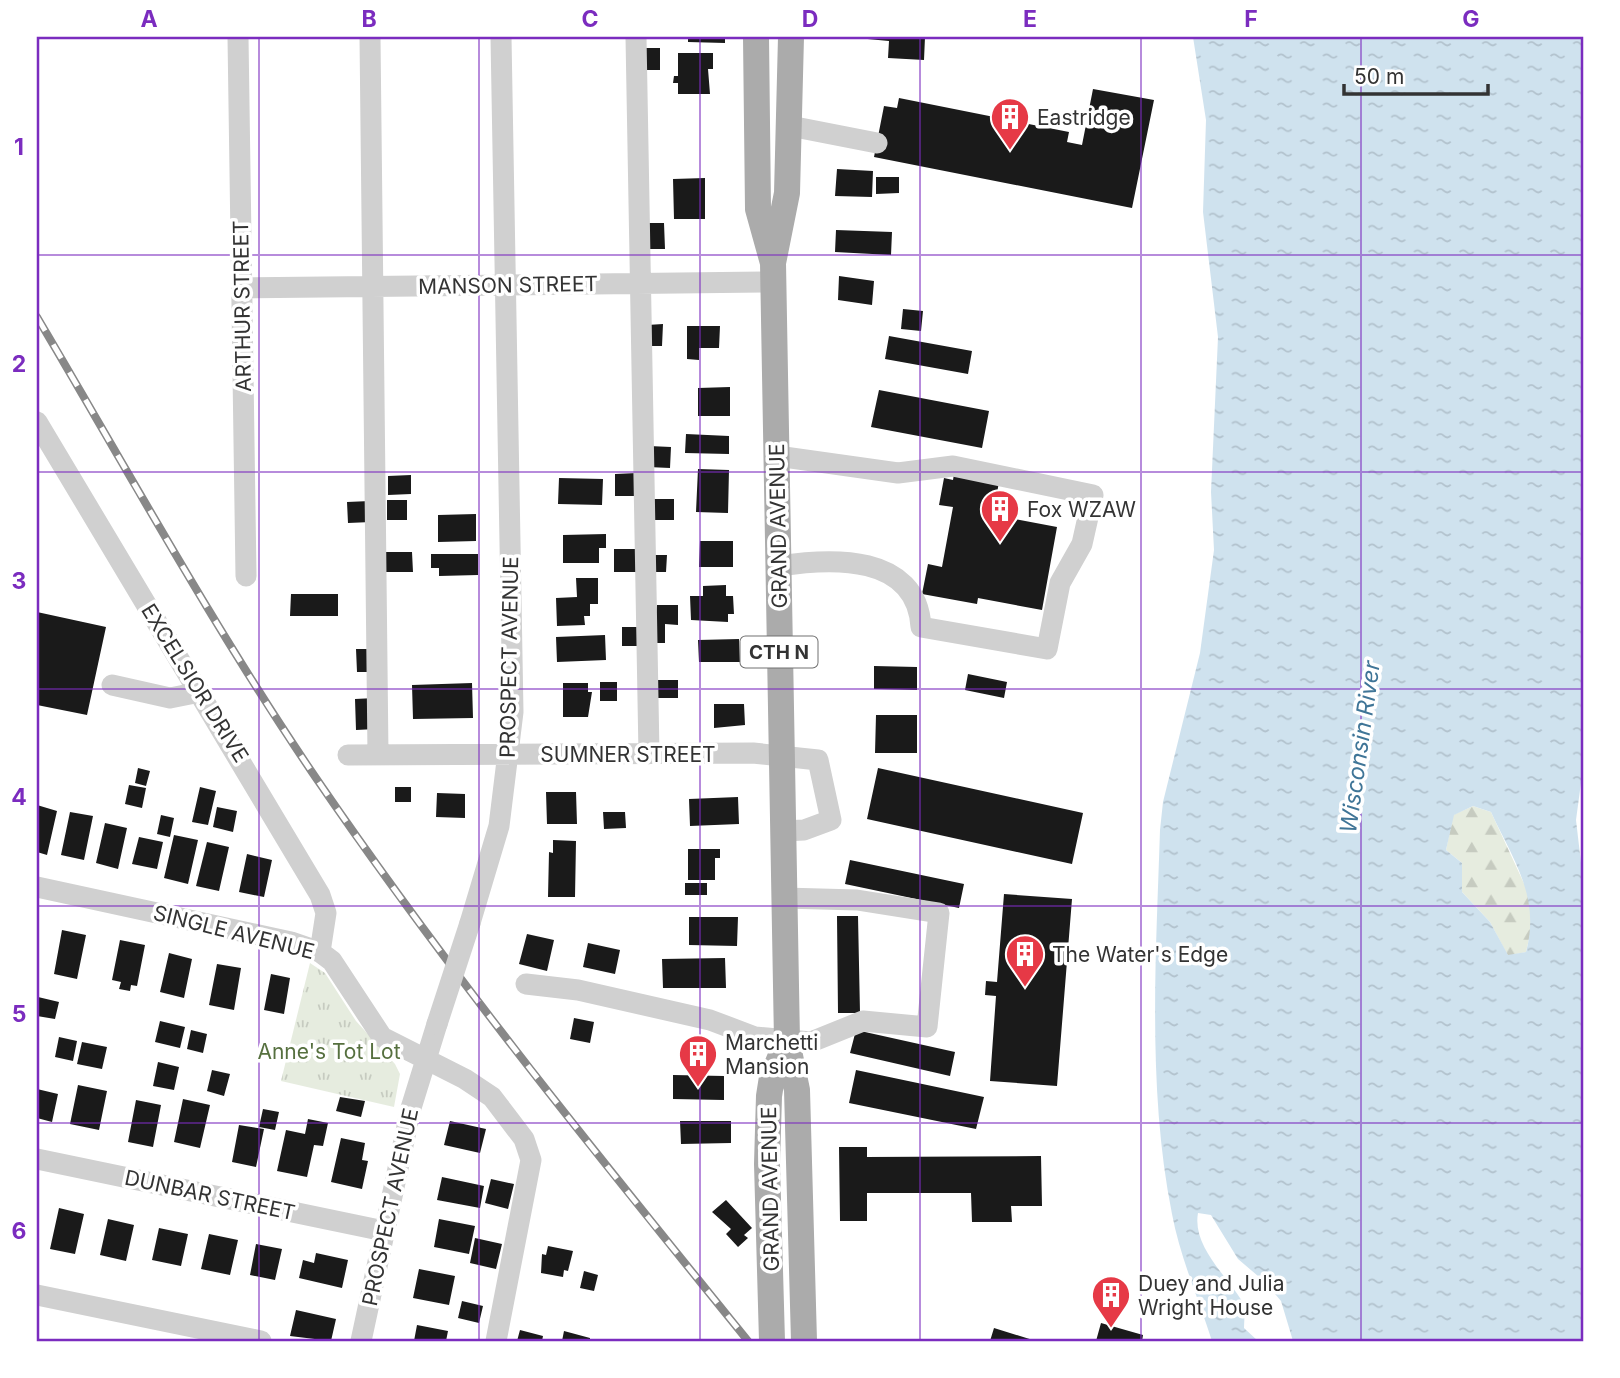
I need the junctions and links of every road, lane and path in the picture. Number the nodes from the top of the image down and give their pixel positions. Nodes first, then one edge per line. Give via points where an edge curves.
1 (239, 37) edge
2 (370, 37) edge
3 (501, 37) edge
4 (636, 37) edge
5 (756, 37) edge
6 (791, 37) edge
7 (790, 126) junction
8 (877, 143) dead end
9 (773, 273) junction
10 (640, 284) junction
11 (505, 285) junction
12 (374, 287) junction
13 (242, 288) junction
14 (37, 422) edge
15 (777, 456) junction
16 (779, 566) junction
17 (246, 576) dead end
18 (111, 685) dead end
19 (200, 692) junction
20 (649, 754) junction
21 (782, 754) junction
22 (348, 755) dead end
23 (378, 755) junction
24 (510, 755) junction
25 (783, 831) junction
26 (37, 887) edge
27 (784, 898) junction
28 (320, 952) junction
29 (526, 984) dead end
30 (787, 1041) junction
31 (426, 1061) junction
32 (37, 1159) edge
33 (384, 1231) junction
34 (37, 1295) edge
35 (261, 1341) edge
36 (361, 1341) edge
37 (496, 1341) edge
38 (772, 1341) edge
39 (804, 1341) edge

1 - 13 street, ARTHUR STREET
2 - 12 street
3 - 11 street, PROSPECT AVENUE
4 - 10 street
5 - 9 main road, GRAND AVENUE / CTH N via 758,209
6 - 7 main road, GRAND AVENUE / CTH N
7 - 8 street
7 - 9 main road, GRAND AVENUE / CTH N via 784,216
9 - 10 street, MANSON STREET
9 - 15 main road, GRAND AVENUE / CTH N
10 - 11 street, MANSON STREET
10 - 20 street
11 - 12 street, MANSON STREET
11 - 24 street, PROSPECT AVENUE via 513,701
12 - 13 street, MANSON STREET
12 - 23 street
13 - 17 street, ARTHUR STREET
14 - 19 street, EXCELSIOR DRIVE
15 - 16 main road, GRAND AVENUE / CTH N
15 - 16 street via 898,473 953,466 1093,495 1082,544 1060,583 1047,649 921,626 917,607 902,584 864,564 825,560
16 - 21 main road, GRAND AVENUE / CTH N
18 - 19 street via 170,698
19 - 28 street, EXCELSIOR DRIVE via 320,895 326,913
20 - 21 street, SUMNER STREET
20 - 24 street, SUMNER STREET
21 - 25 main road, GRAND AVENUE / CTH N
21 - 25 street, SUMNER STREET via 818,760 831,820 804,830
22 - 23 street, SUMNER STREET
23 - 24 street, SUMNER STREET
24 - 31 street, PROSPECT AVENUE, bridge via 496,840
25 - 27 main road, GRAND AVENUE / CTH N
26 - 28 street, SINGLE AVENUE
27 - 30 main road, GRAND AVENUE / CTH N
27 - 30 street via 858,900 939,913 928,1027 863,1021 818,1041
28 - 31 street, SINGLE AVENUE via 342,974 382,1037
29 - 30 street via 578,990 710,1020 748,1036
30 - 38 main road, GRAND AVENUE / CTH N via 769,1096
30 - 39 main road, GRAND AVENUE / CTH N via 797,1090
31 - 33 street, PROSPECT AVENUE
31 - 37 street, SINGLE AVENUE via 492,1097 524,1139 531,1160
32 - 33 street, DUNBAR STREET
33 - 36 street, PROSPECT AVENUE
34 - 35 street

